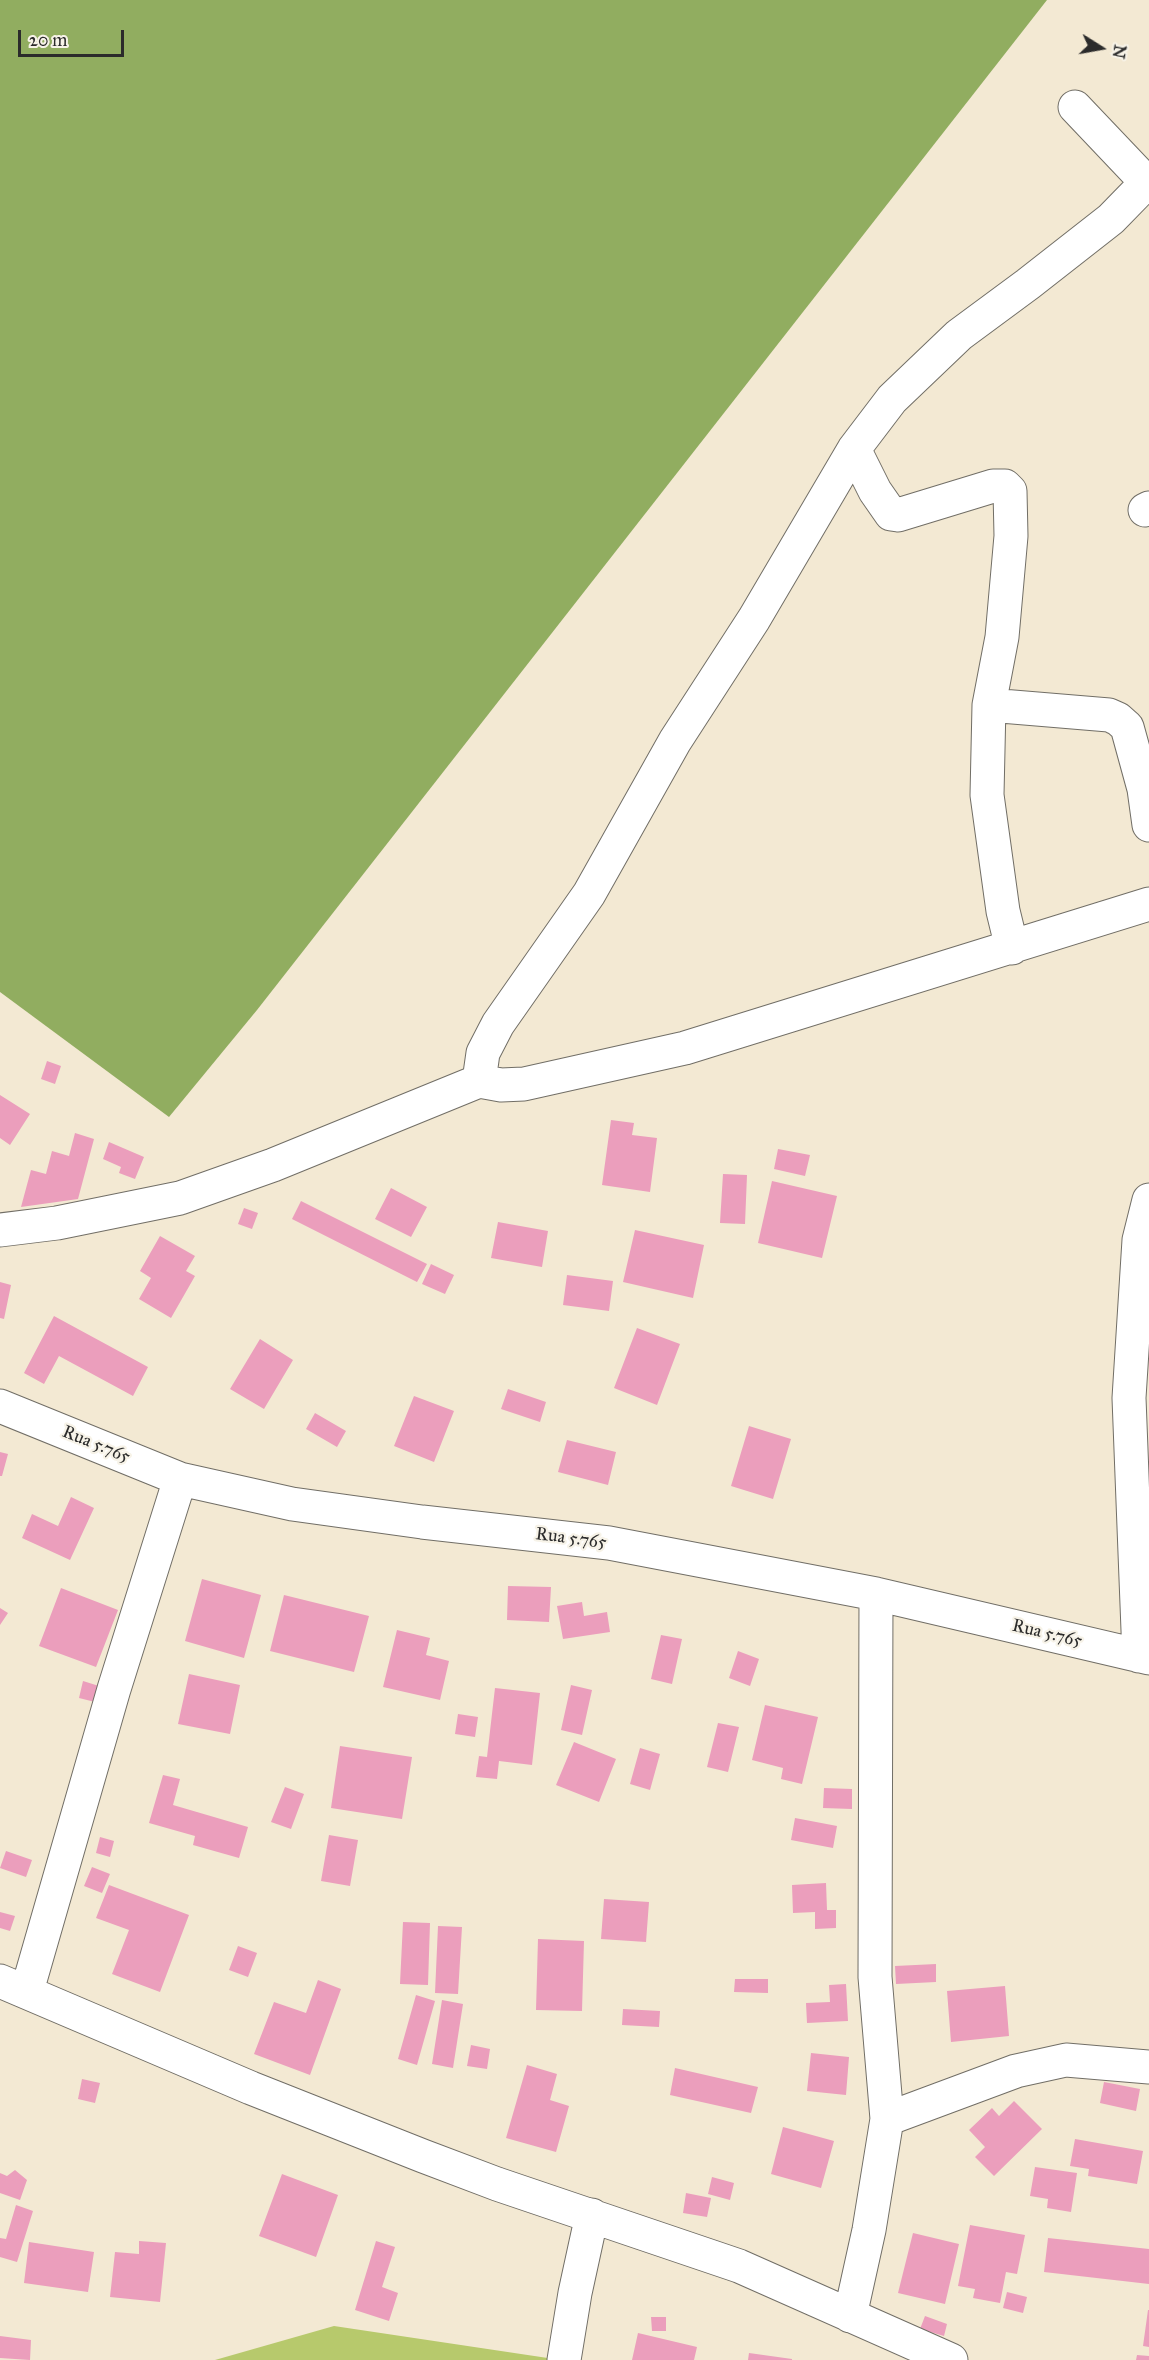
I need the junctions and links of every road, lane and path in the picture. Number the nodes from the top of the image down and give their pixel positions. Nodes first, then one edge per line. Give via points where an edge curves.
1 (1075, 107) dead end
2 (1148, 182) edge
3 (854, 449) junction
4 (989, 705) junction
5 (1149, 825) edge
6 (1149, 904) edge
7 (1012, 948) junction
8 (479, 1081) junction
9 (1149, 1200) edge
10 (0, 1230) edge
11 (0, 1406) edge
12 (180, 1479) junction
13 (876, 1594) junction
14 (1144, 1657) edge
15 (13, 1986) edge
16 (1149, 2067) edge
17 (887, 2119) junction
18 (592, 2215) junction
19 (850, 2316) junction
20 (564, 2360) edge
21 (949, 2360) edge

1 - 2 street
2 - 3 street via 1111,219 958,335 892,399
3 - 4 street via 875,491 891,514 898,516 993,486 1005,486 1010,491 1011,536 1002,637
3 - 8 street via 754,619 675,741 589,894 498,1024 483,1053
4 - 5 street via 1118,718 1126,727 1144,789
4 - 7 street via 987,795
6 - 7 street
7 - 8 street via 685,1048 524,1084
8 - 10 street via 273,1165 180,1198 57,1223
9 - 14 street via 1139,1240 1129,1398
11 - 12 street, Rua 5.765
12 - 13 street, Rua 5.765 via 292,1504 609,1543
12 - 15 street via 114,1689
13 - 14 street, Rua 5.765
13 - 17 street via 875,1977
15 - 18 street via 294,2105 497,2184
16 - 17 street via 1066,2060 1016,2071
17 - 19 street
18 - 19 street via 739,2266
18 - 20 street
19 - 21 street

